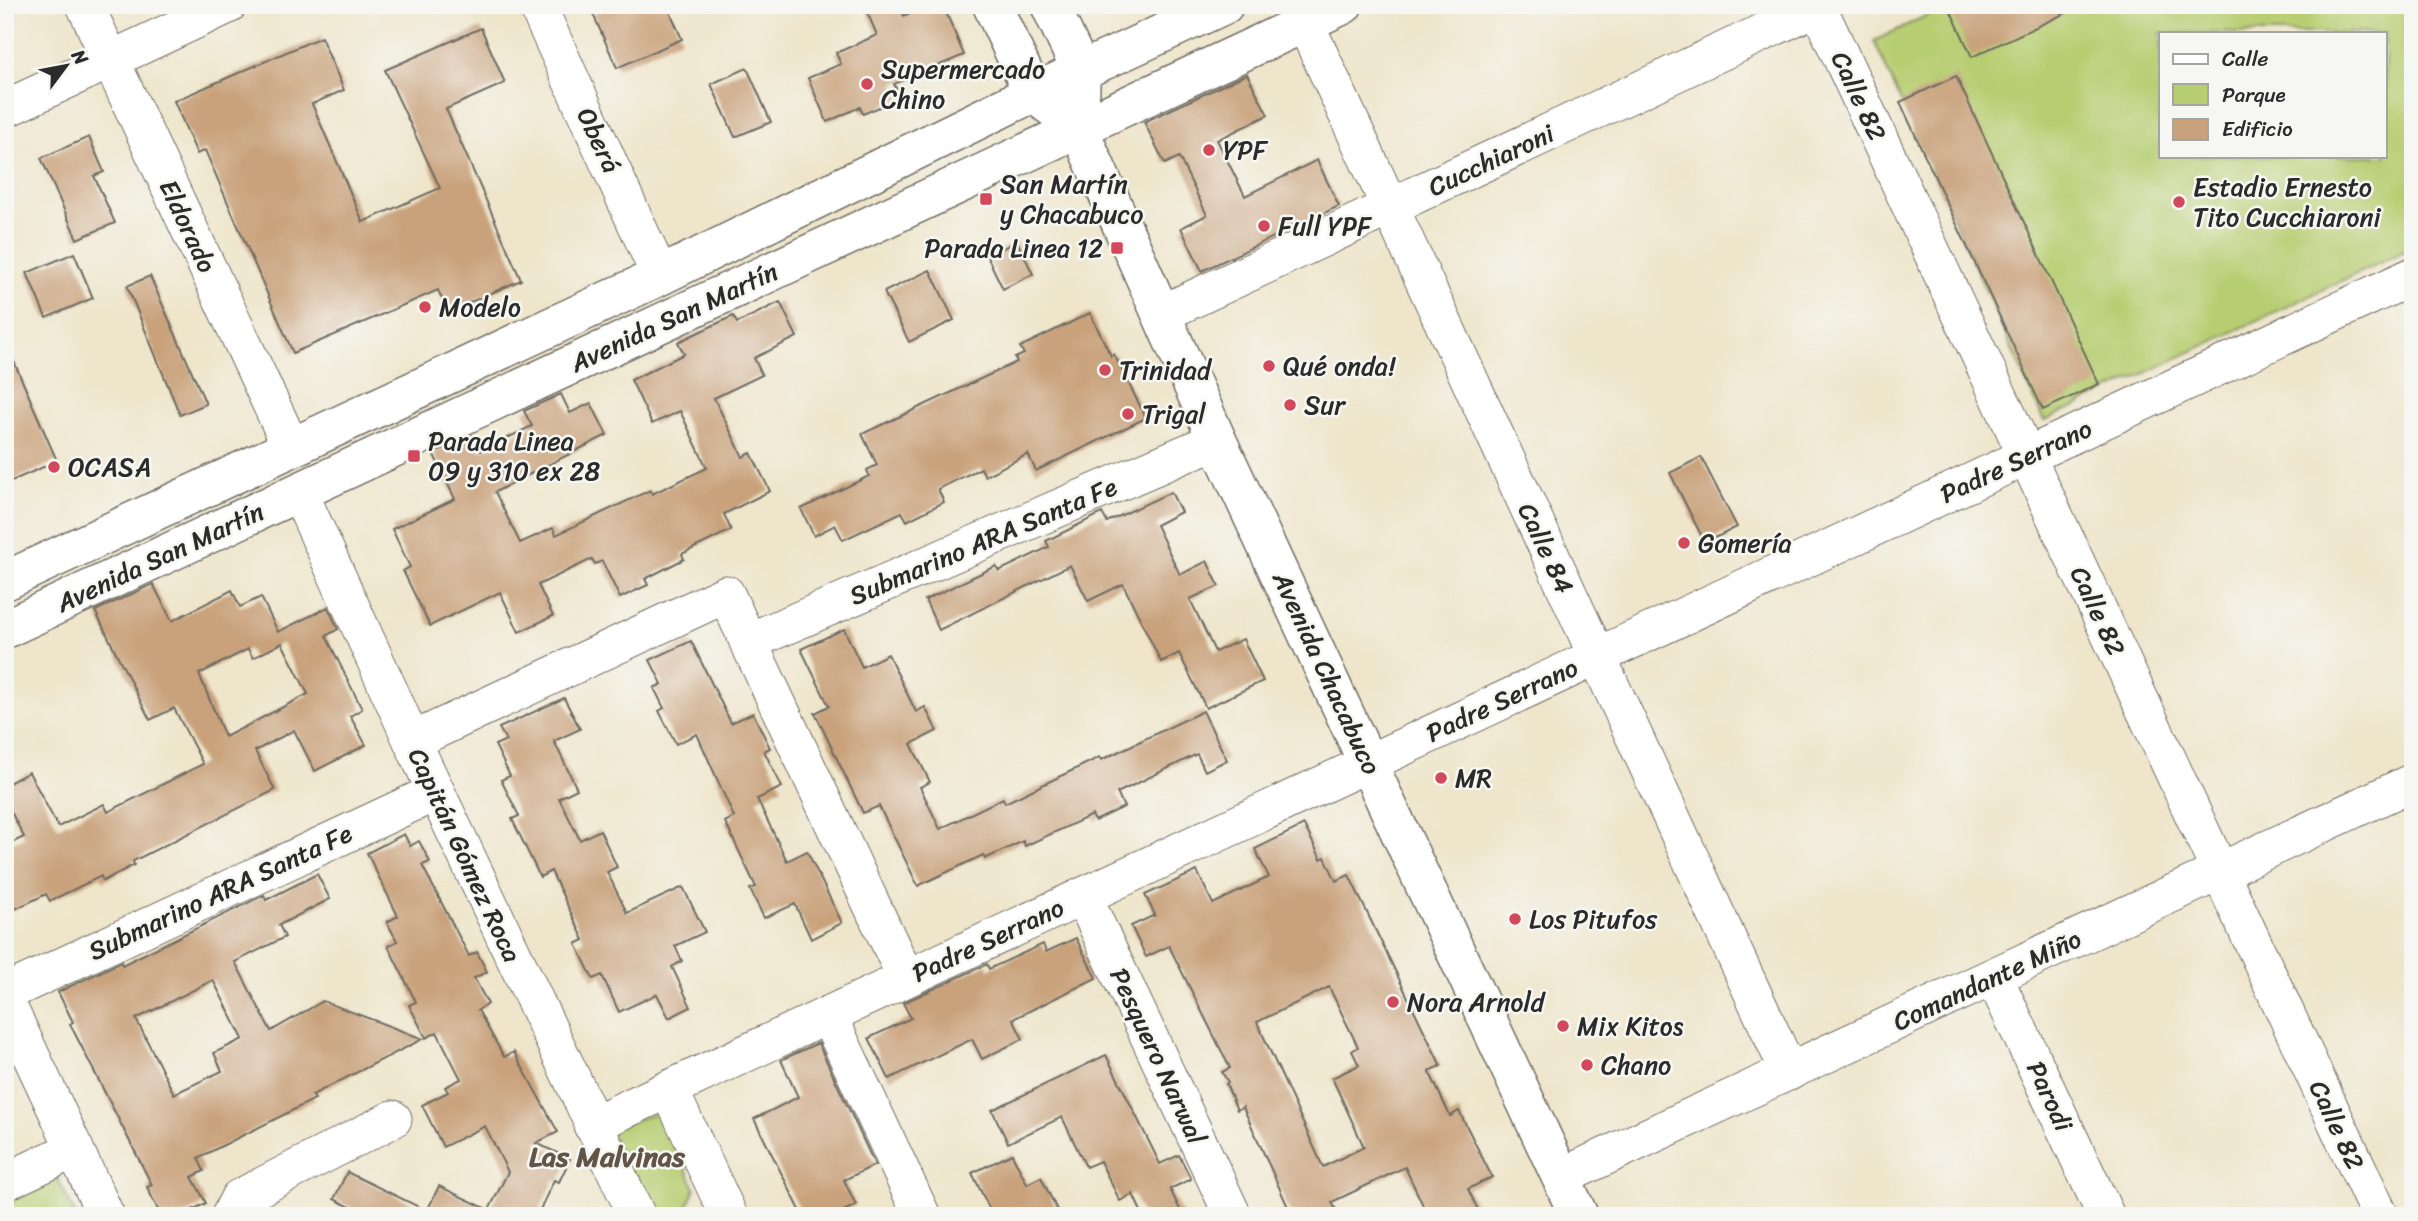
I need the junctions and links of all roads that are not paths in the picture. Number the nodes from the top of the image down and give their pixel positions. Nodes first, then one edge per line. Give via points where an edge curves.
1 (85, 5) edge
2 (228, 5) edge
3 (537, 5) edge
4 (992, 5) edge
5 (1050, 5) edge
6 (1224, 5) edge
7 (1343, 5) edge
8 (1819, 6) edge
9 (1305, 23) junction
10 (111, 60) junction
11 (1081, 71) junction
12 (1033, 93) junction
13 (5, 108) edge
14 (1079, 129) junction
15 (1388, 207) junction
16 (660, 275) junction
17 (2413, 276) edge
18 (1161, 314) junction
19 (1217, 440) junction
20 (291, 447) junction
21 (2026, 456) junction
22 (299, 492) junction
23 (5, 581) edge
24 (5, 629) edge
25 (748, 642) junction
26 (1596, 656) junction
27 (412, 741) junction
28 (1369, 761) junction
29 (2413, 782) edge
30 (436, 792) junction
31 (2219, 872) junction
32 (1083, 896) junction
33 (1994, 976) junction
34 (906, 978) junction
35 (5, 993) edge
36 (5, 1000) edge
37 (828, 1015) junction
38 (1789, 1072) junction
39 (669, 1089) junction
40 (393, 1119) dead end
41 (592, 1125) junction
42 (75, 1149) junction
43 (1561, 1177) junction
44 (5, 1182) edge
45 (631, 1213) edge
46 (722, 1213) edge
47 (106, 1216) edge
48 (230, 1216) edge
49 (922, 1216) edge
50 (1233, 1216) edge
51 (1579, 1216) edge
52 (2106, 1216) edge
53 (2380, 1216) edge

1 - 10 street, Eldorado
2 - 10 street
3 - 16 street, Oberá
4 - 12 main road, Avenida Chacabuco
5 - 11 main road, Avenida Chacabuco
6 - 11 main road, Avenida San Martín
7 - 9 main road, Avenida San Martín
8 - 15 street, Cucchiaroni
8 - 21 street, Calle 82
9 - 14 main road, Avenida San Martín
9 - 15 street, Calle 84
10 - 13 street
10 - 20 street, Eldorado
11 - 12 main road, Avenida San Martín
11 - 14 main road, Avenida Chacabuco
12 - 14 main road, Avenida Chacabuco
12 - 16 main road, Avenida San Martín
14 - 18 main road, Avenida Chacabuco
14 - 22 main road, Avenida San Martín
15 - 18 street, Cucchiaroni
15 - 26 street, Calle 84
16 - 20 main road, Avenida San Martín
17 - 21 street, Padre Serrano
18 - 19 main road, Avenida Chacabuco
19 - 25 street, Submarino ARA Santa Fe
19 - 28 main road, Avenida Chacabuco
20 - 23 main road, Avenida San Martín
21 - 26 street, Padre Serrano
21 - 31 street, Calle 82
22 - 24 main road, Avenida San Martín
22 - 27 street, Capitán Gómez Roca
25 - 27 street via 726,594
25 - 34 street
26 - 28 street, Padre Serrano
26 - 38 street, Calle 84
27 - 30 street, Capitán Gómez Roca
28 - 32 street, Padre Serrano
28 - 43 main road, Avenida Chacabuco
29 - 31 street, Comandante Miño
30 - 35 street, Submarino ARA Santa Fe
30 - 41 street, Capitán Gómez Roca
31 - 33 street, Comandante Miño
31 - 53 street, Calle 82
32 - 34 street, Padre Serrano
32 - 50 street, Pesquero Narwal
33 - 38 street, Comandante Miño
33 - 52 street, Parodi
34 - 37 street, Padre Serrano
36 - 42 street
37 - 39 street, Padre Serrano
37 - 49 street
38 - 43 street, Comandante Miño
39 - 41 street, Padre Serrano
39 - 46 street
40 - 48 street via 239,1198
41 - 45 street, Capitán Gómez Roca
42 - 44 street
42 - 47 street
43 - 51 main road, Avenida Chacabuco

